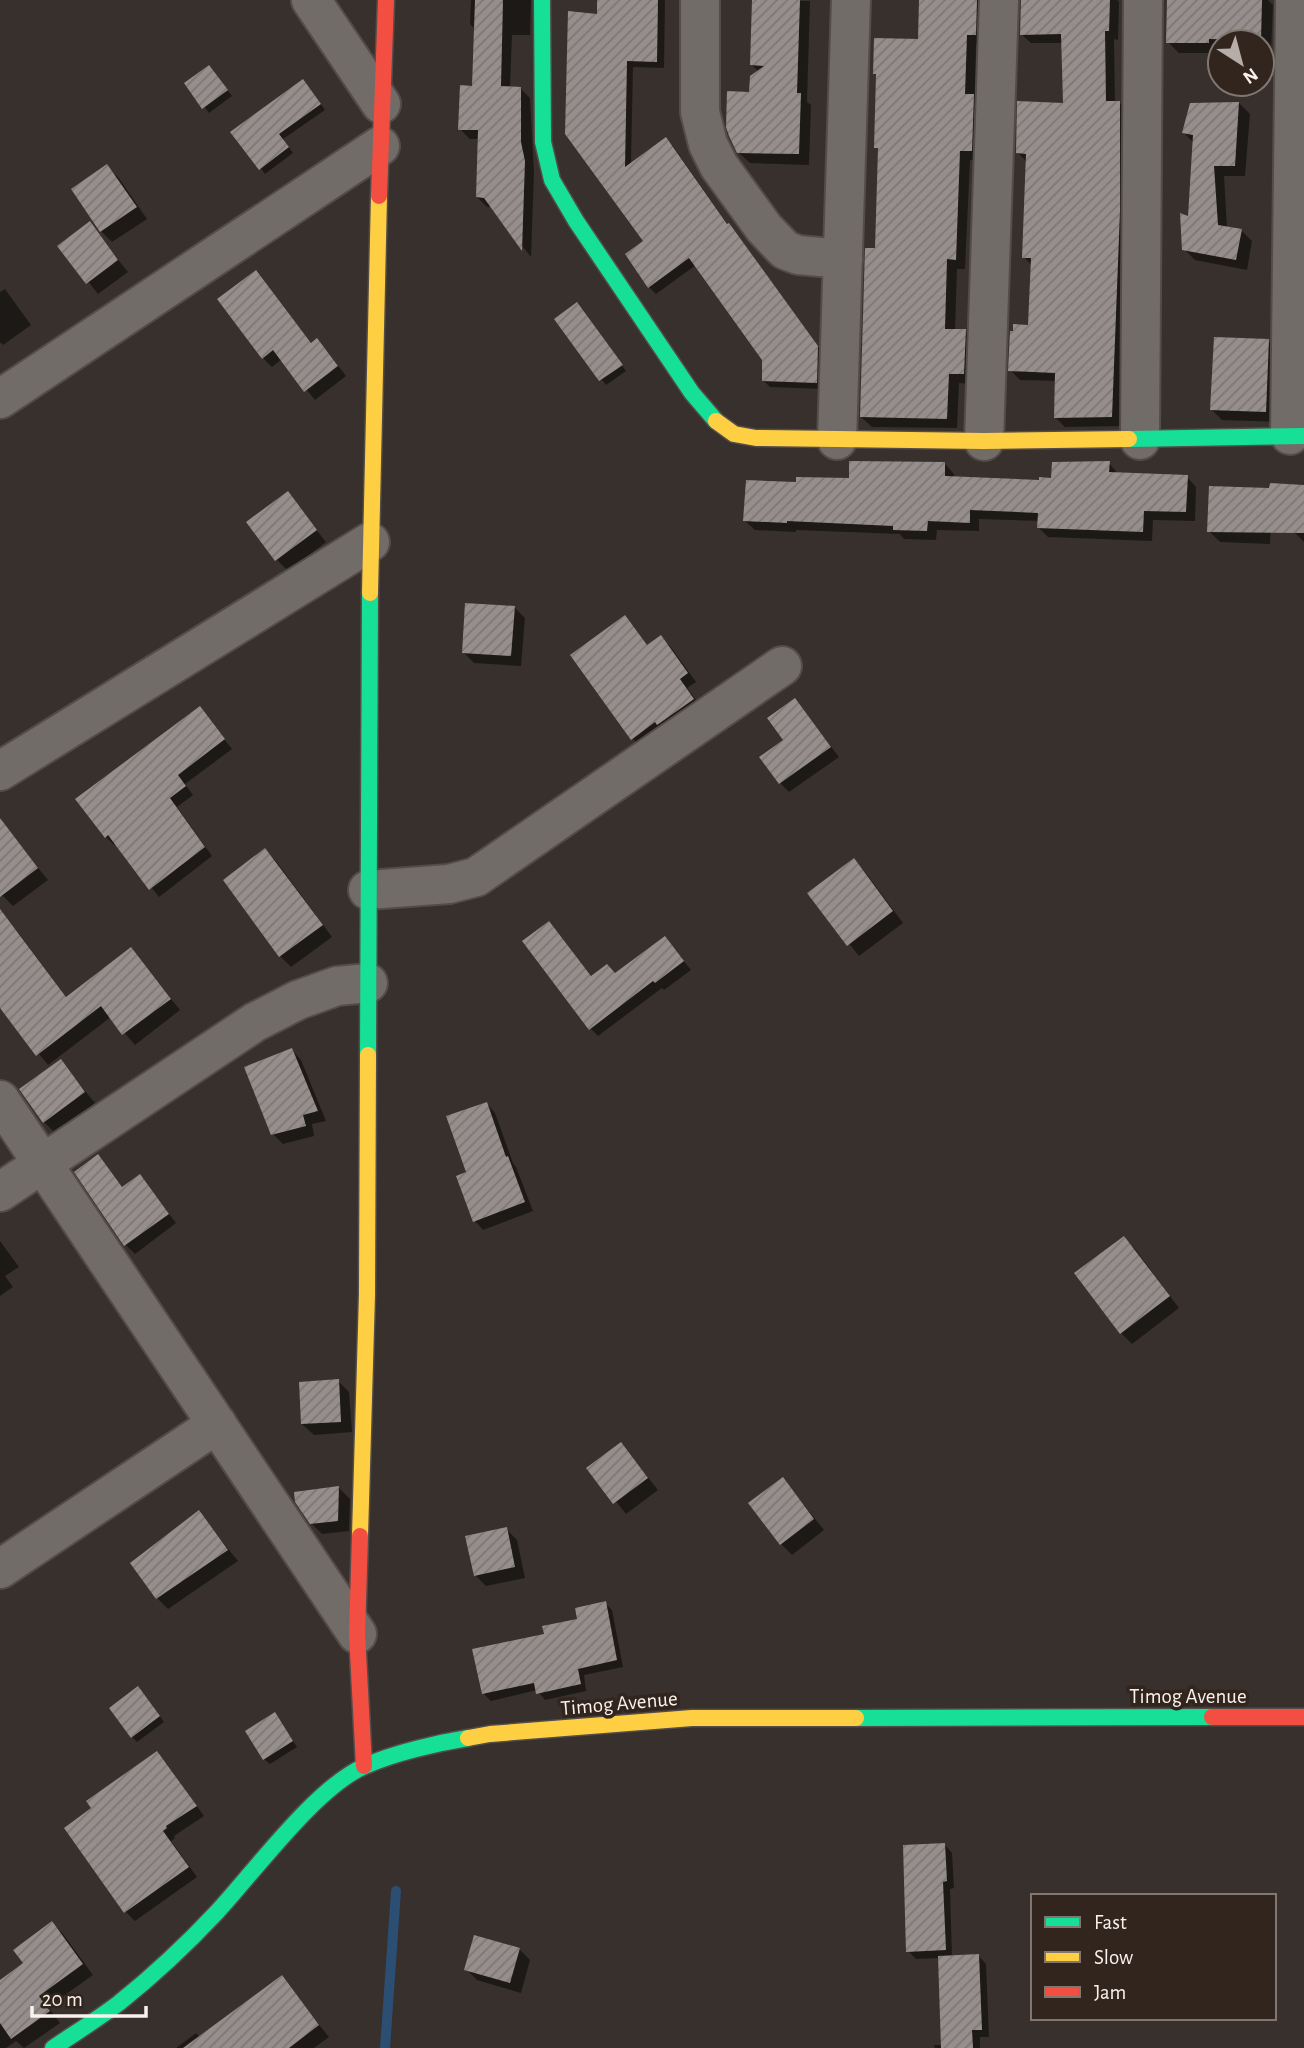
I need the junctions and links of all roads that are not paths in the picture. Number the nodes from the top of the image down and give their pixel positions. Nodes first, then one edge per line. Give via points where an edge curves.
1 (311, 0) edge
2 (386, 0) edge
3 (542, 0) edge
4 (701, 0) edge
5 (851, 0) edge
6 (999, 0) edge
7 (1143, 0) edge
8 (1295, 0) edge
9 (381, 104) junction
10 (380, 146) junction
11 (842, 258) junction
12 (0, 399) edge
13 (1297, 435) edge
14 (837, 440) junction
15 (1139, 440) junction
16 (984, 441) junction
17 (370, 542) junction
18 (782, 666) dead end
19 (0, 771) edge
20 (368, 890) junction
21 (368, 983) junction
22 (0, 1100) edge
23 (43, 1164) junction
24 (0, 1192) edge
25 (217, 1424) junction
26 (0, 1569) edge
27 (357, 1634) junction
28 (1304, 1717) edge
29 (364, 1766) junction
30 (53, 2048) edge

1 - 9 street
2 - 9 street
3 - 14 street via 543,142 552,180 576,221 715,420 734,433 756,438
4 - 11 street via 700,112 719,166 785,250
5 - 11 street
6 - 16 street
7 - 15 street
8 - 13 street
9 - 10 street
10 - 12 street
10 - 17 street
11 - 14 street
13 - 15 street
14 - 16 street
15 - 16 street
17 - 19 street
17 - 20 street
18 - 20 street via 476,877 433,886
20 - 21 street
21 - 23 street via 337,986 255,1022
21 - 27 street via 367,1294
22 - 23 street
23 - 24 street
23 - 25 street
25 - 26 street
25 - 27 street
27 - 29 street
28 - 29 street, Timog Avenue via 692,1718 490,1734 443,1742
29 - 30 street, Timog Avenue via 303,1815 162,1967

